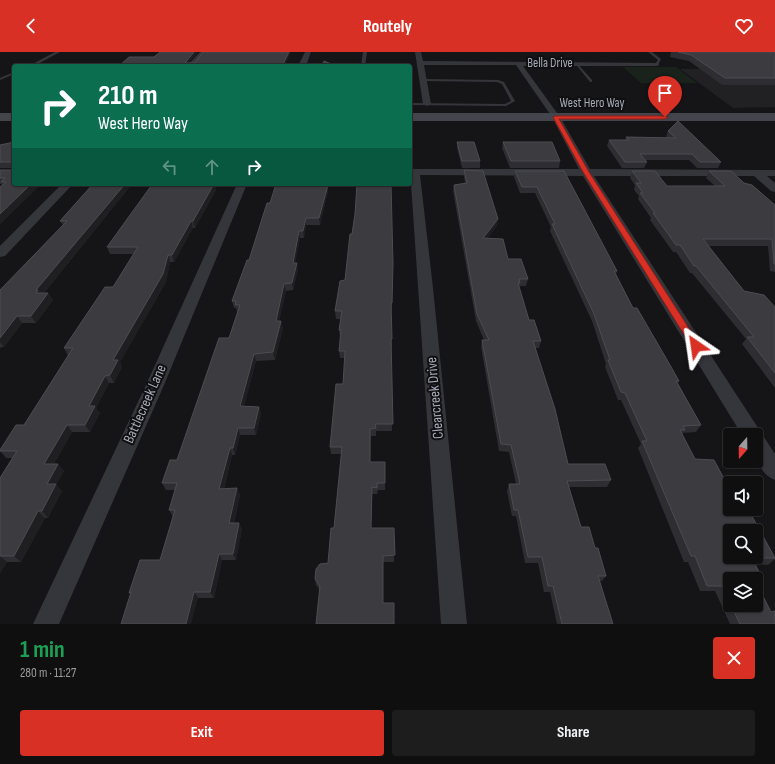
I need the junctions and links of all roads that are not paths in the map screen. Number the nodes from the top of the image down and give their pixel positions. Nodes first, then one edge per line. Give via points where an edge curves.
1 (58, 52) edge
2 (204, 52) edge
3 (308, 52) edge
4 (365, 52) edge
5 (418, 52) edge
6 (650, 52) edge
7 (602, 56) dead end
8 (420, 62) junction
9 (518, 63) junction
10 (575, 63) junction
11 (610, 63) junction
12 (35, 64) edge
13 (193, 64) edge
14 (303, 64) edge
15 (363, 64) edge
16 (657, 64) joint
17 (12, 75) edge
18 (0, 80) edge
19 (424, 80) junction
20 (591, 81) dead end
21 (412, 104) edge
22 (427, 104) junction
23 (0, 117) edge
24 (12, 117) edge
25 (412, 117) edge
26 (556, 117) junction
27 (775, 117) edge
28 (412, 172) edge
29 (586, 172) junction
30 (757, 173) junction
31 (775, 173) edge
32 (66, 186) edge
33 (241, 186) edge
34 (775, 189) edge
35 (0, 254) edge
36 (748, 428) edge
37 (763, 452) edge
38 (775, 471) edge
39 (46, 624) edge
40 (454, 624) edge

1 - 12 lane
2 - 13 street
3 - 14 street
4 - 15 lane
5 - 8 street
6 - 16 lane via 660,60
7 - 11 street
8 - 9 street, Bella Drive
8 - 19 street
9 - 10 street, Bella Drive
9 - 26 street
10 - 11 street, Bella Drive
10 - 20 lane
11 - 16 street, Bella Drive
17 - 18 lane
19 - 22 street
19 - 22 lane via 498,81 503,83 513,101 506,105
21 - 22 lane
23 - 24 main road
25 - 26 main road, West Hero Way
26 - 27 main road, West Hero Way
26 - 29 street
28 - 29 street
28 - 40 street, Clearcreek Drive via 426,288
29 - 30 street
29 - 36 street
30 - 31 street
30 - 34 street
32 - 35 street
33 - 39 street, Battlecreek Lane via 155,385
37 - 38 street

